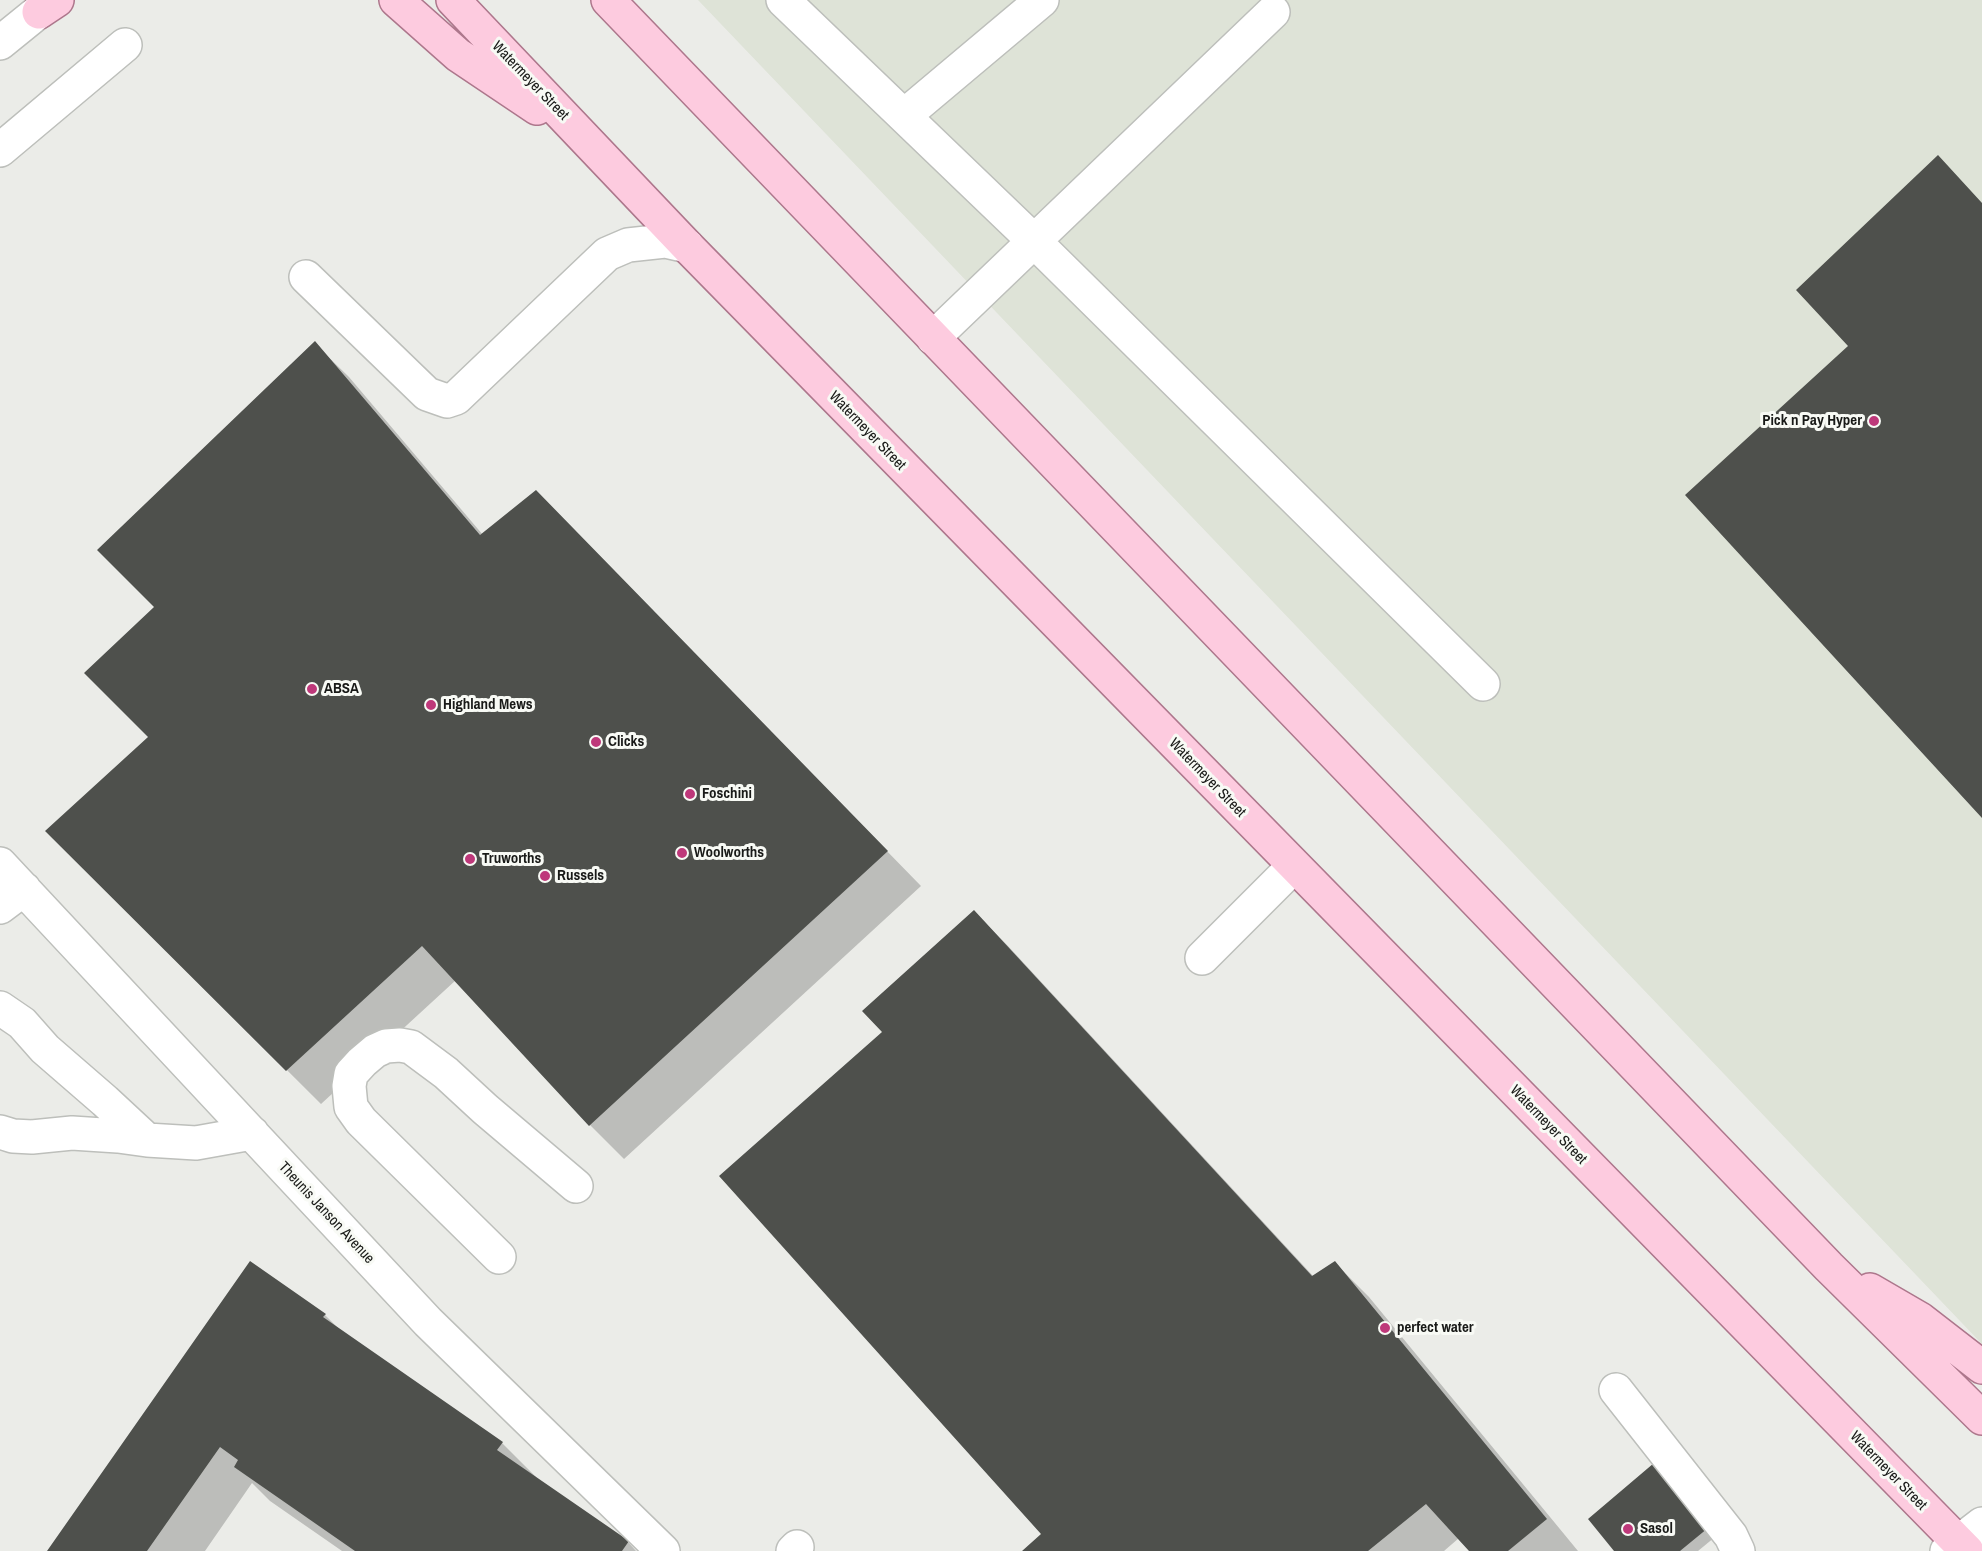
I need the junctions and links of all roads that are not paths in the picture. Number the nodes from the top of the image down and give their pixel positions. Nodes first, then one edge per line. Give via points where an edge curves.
1 (396, 0) edge
2 (453, 0) edge
3 (608, 0) edge
4 (783, 0) edge
5 (1042, 0) edge
6 (50, 4) edge
7 (1273, 12) dead end
8 (0, 44) edge
9 (125, 45) dead end
10 (904, 116) junction
11 (588, 142) junction
12 (0, 150) edge
13 (1034, 241) junction
14 (687, 246) junction
15 (306, 277) dead end
16 (933, 338) junction
17 (1483, 684) dead end
18 (0, 864) edge
19 (1293, 866) junction
20 (12, 898) edge
21 (1202, 958) dead end
22 (0, 1008) edge
23 (0, 1132) edge
24 (252, 1133) junction
25 (147, 1140) junction
26 (576, 1186) dead end
27 (499, 1257) dead end
28 (1830, 1267) junction
29 (1982, 1367) edge
30 (1616, 1390) dead end
31 (1982, 1418) edge
32 (1963, 1542) edge
33 (663, 1551) edge
34 (1738, 1551) edge

1 - 11 main road via 458,55
2 - 11 main road, Watermeyer Street
3 - 16 main road
4 - 10 street
5 - 10 street
6 - 8 street
7 - 13 street
9 - 12 street
10 - 13 street
11 - 14 main road, Watermeyer Street
13 - 16 street
13 - 17 street
14 - 15 street via 665,241 628,245 607,254 462,393 447,401 426,394
14 - 19 main road, Watermeyer Street
16 - 28 main road
18 - 20 street, Theunis Janson Avenue
19 - 21 street
19 - 32 main road, Watermeyer Street
20 - 24 street, Theunis Janson Avenue
22 - 25 street via 22,1023 45,1049
23 - 25 street via 13,1136 72,1133
24 - 25 street via 196,1143
24 - 33 street, Theunis Janson Avenue via 428,1322
26 - 27 street via 411,1047 386,1046 362,1062 351,1074 351,1107
28 - 29 main road via 1920,1319
28 - 31 main road
30 - 34 street via 1731,1536

